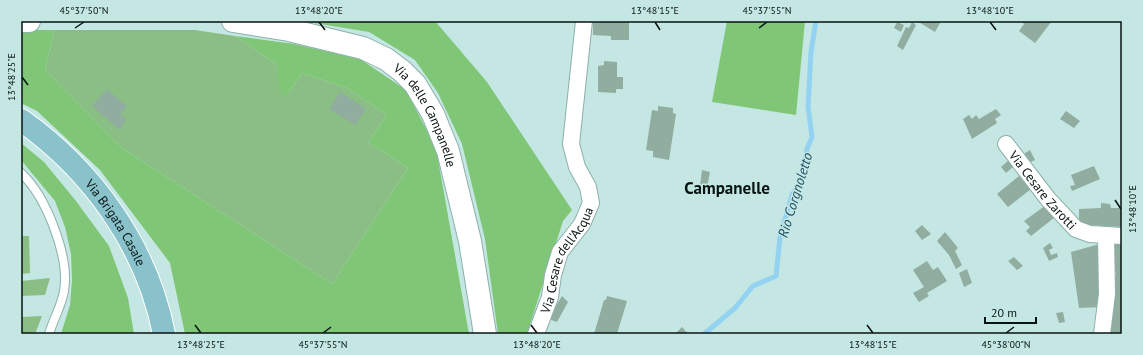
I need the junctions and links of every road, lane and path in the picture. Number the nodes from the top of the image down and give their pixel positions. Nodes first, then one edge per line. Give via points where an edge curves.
1 (21, 21) edge
2 (29, 21) edge
3 (233, 21) edge
4 (584, 21) edge
5 (26, 125) edge
6 (1006, 144) dead end
7 (21, 173) edge
8 (1114, 236) edge
9 (49, 334) edge
10 (164, 334) edge
11 (485, 334) edge
12 (536, 334) edge
13 (1102, 334) edge

1 - 2 street
3 - 11 street, Via delle Campanelle via 289,30 363,48 386,59 415,84 434,114 448,151 470,240
4 - 12 street, Via Cesare dell'Acqua via 571,144 591,203 582,224 560,252 550,297
5 - 10 main road, Via Brigata Casale via 69,159 121,225 148,278
6 - 8 street, Via Cesare Zarotti via 1048,200 1076,229 1090,234
7 - 9 lane via 37,191 49,216 64,266 64,291
8 - 13 street, Via Cesare Zarotti

